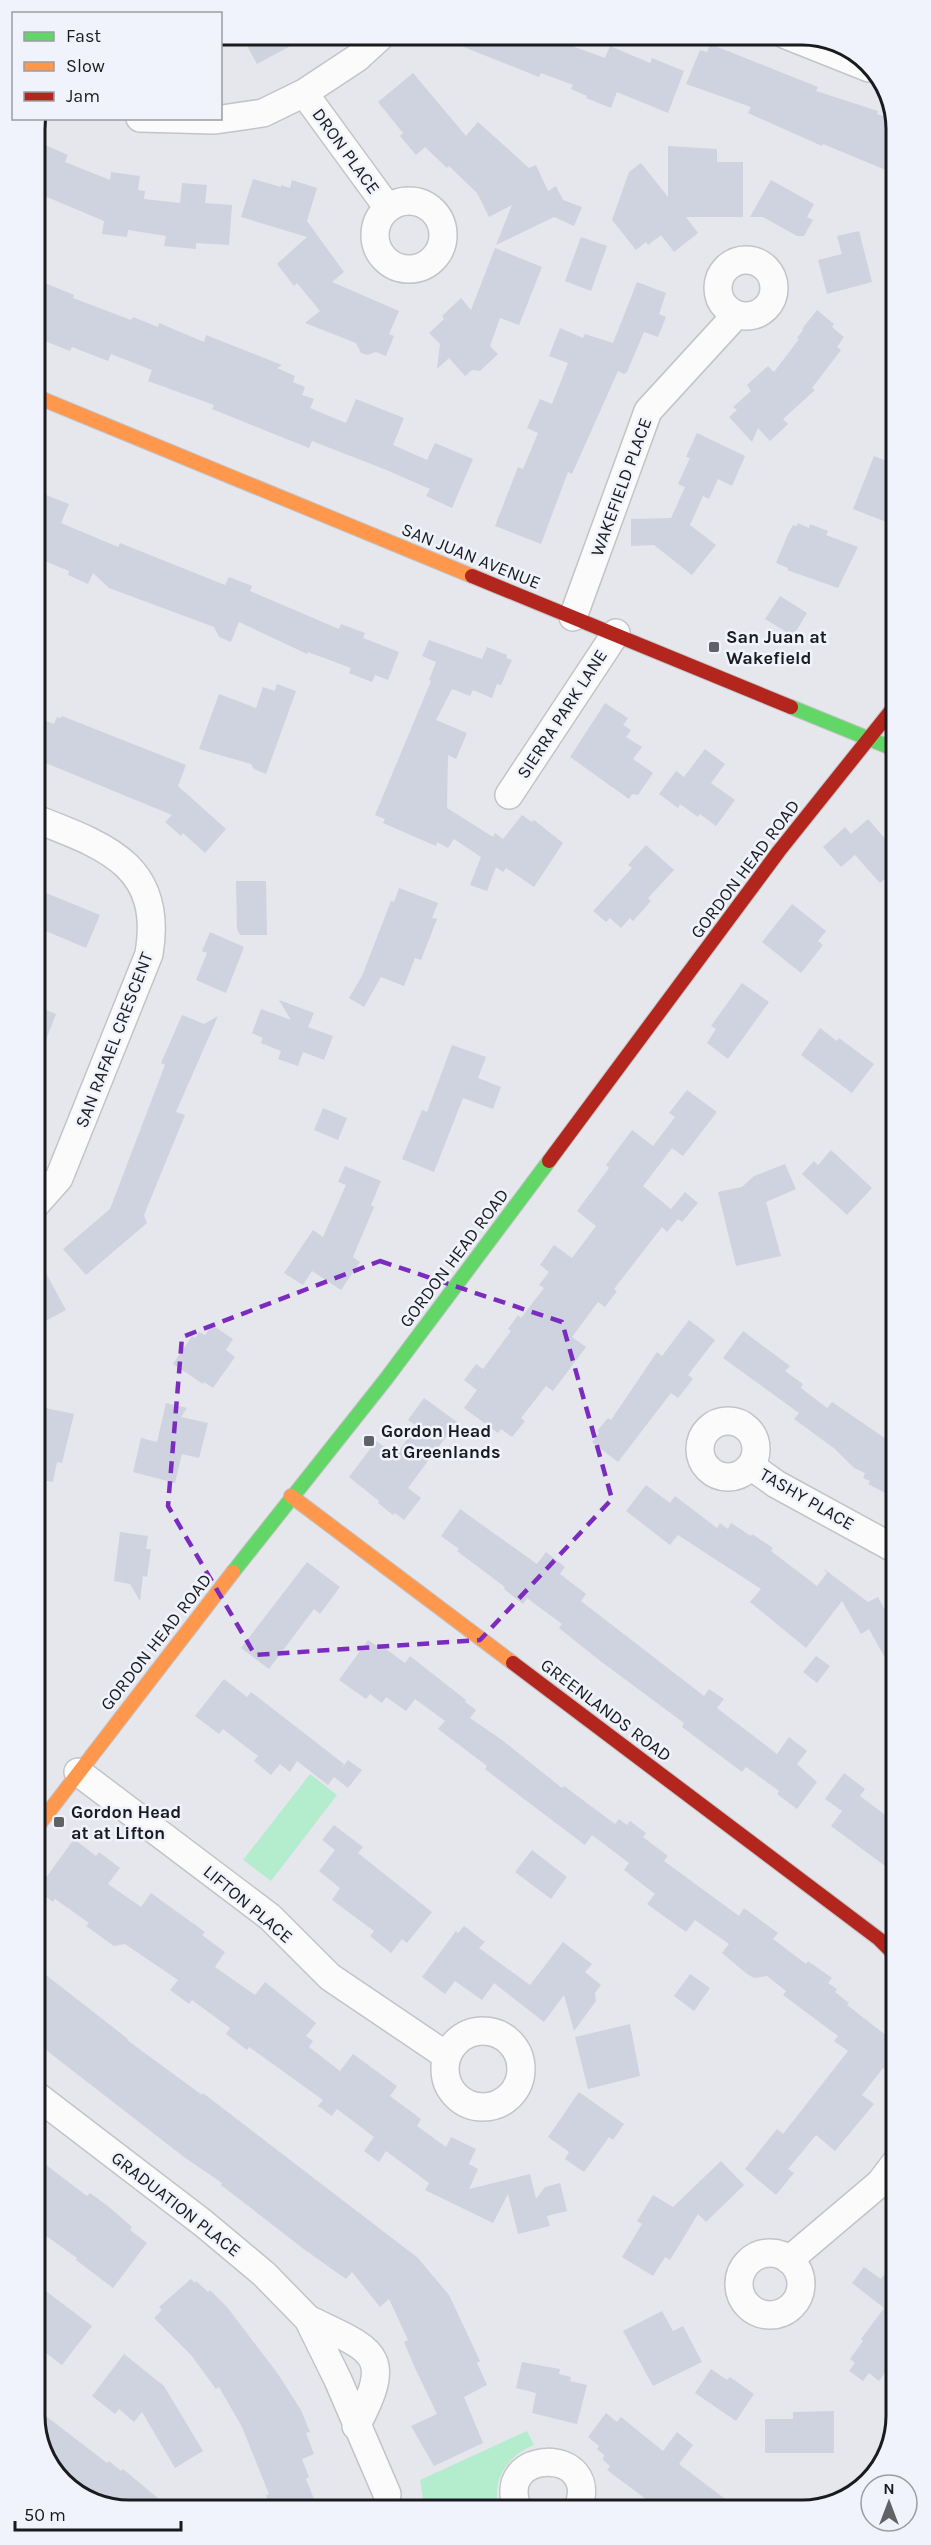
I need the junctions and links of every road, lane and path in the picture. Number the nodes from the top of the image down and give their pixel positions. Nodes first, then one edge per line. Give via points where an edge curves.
1 (371, 45) edge
2 (815, 46) edge
3 (852, 61) edge
4 (304, 93) junction
5 (222, 119) edge
6 (388, 208) dead end
7 (736, 315) dead end
8 (45, 400) edge
9 (573, 617) junction
10 (616, 633) junction
11 (886, 717) edge
12 (869, 739) junction
13 (886, 746) edge
14 (509, 795) dead end
15 (45, 823) edge
16 (45, 1194) edge
17 (751, 1466) dead end
18 (291, 1496) junction
19 (886, 1544) edge
20 (78, 1772) junction
21 (45, 1816) edge
22 (886, 1946) edge
23 (447, 2056) dead end
24 (45, 2102) edge
25 (886, 2175) edge
26 (789, 2260) dead end
27 (308, 2319) junction
28 (356, 2426) junction
29 (387, 2494) dead end
30 (516, 2500) edge
31 (579, 2500) edge

1 - 4 street
2 - 3 street
4 - 5 street via 263,113
4 - 6 street, DRON PLACE
7 - 9 street, WAKEFIELD PLACE via 648,411
8 - 9 street, SAN JUAN AVENUE
9 - 10 street, SAN JUAN AVENUE
10 - 12 street, SAN JUAN AVENUE
10 - 14 street, SIERRA PARK LANE
11 - 12 street, GORDON HEAD ROAD
12 - 13 street, SAN JUAN AVENUE
12 - 18 street, GORDON HEAD ROAD via 779,851 386,1379
15 - 16 street, SAN RAFAEL CRESCENT via 98,844 123,861 142,886 151,907 153,929 149,954 59,1178
17 - 19 street, TASHY PLACE via 776,1484
18 - 20 street, GORDON HEAD ROAD
18 - 22 street, GREENLANDS ROAD
20 - 21 street, GORDON HEAD ROAD
20 - 23 street, LIFTON PLACE via 270,1917 330,1977
24 - 27 street, GRADUATION PLACE via 221,2238
25 - 26 street
27 - 28 street, GRADUATION PLACE
27 - 28 street, GRADUATION PLACE via 358,2343 372,2357 377,2374 371,2398
28 - 29 street, GRADUATION PLACE
30 - 31 street via 514,2491 523,2471 542,2461 563,2464 572,2471 581,2491

